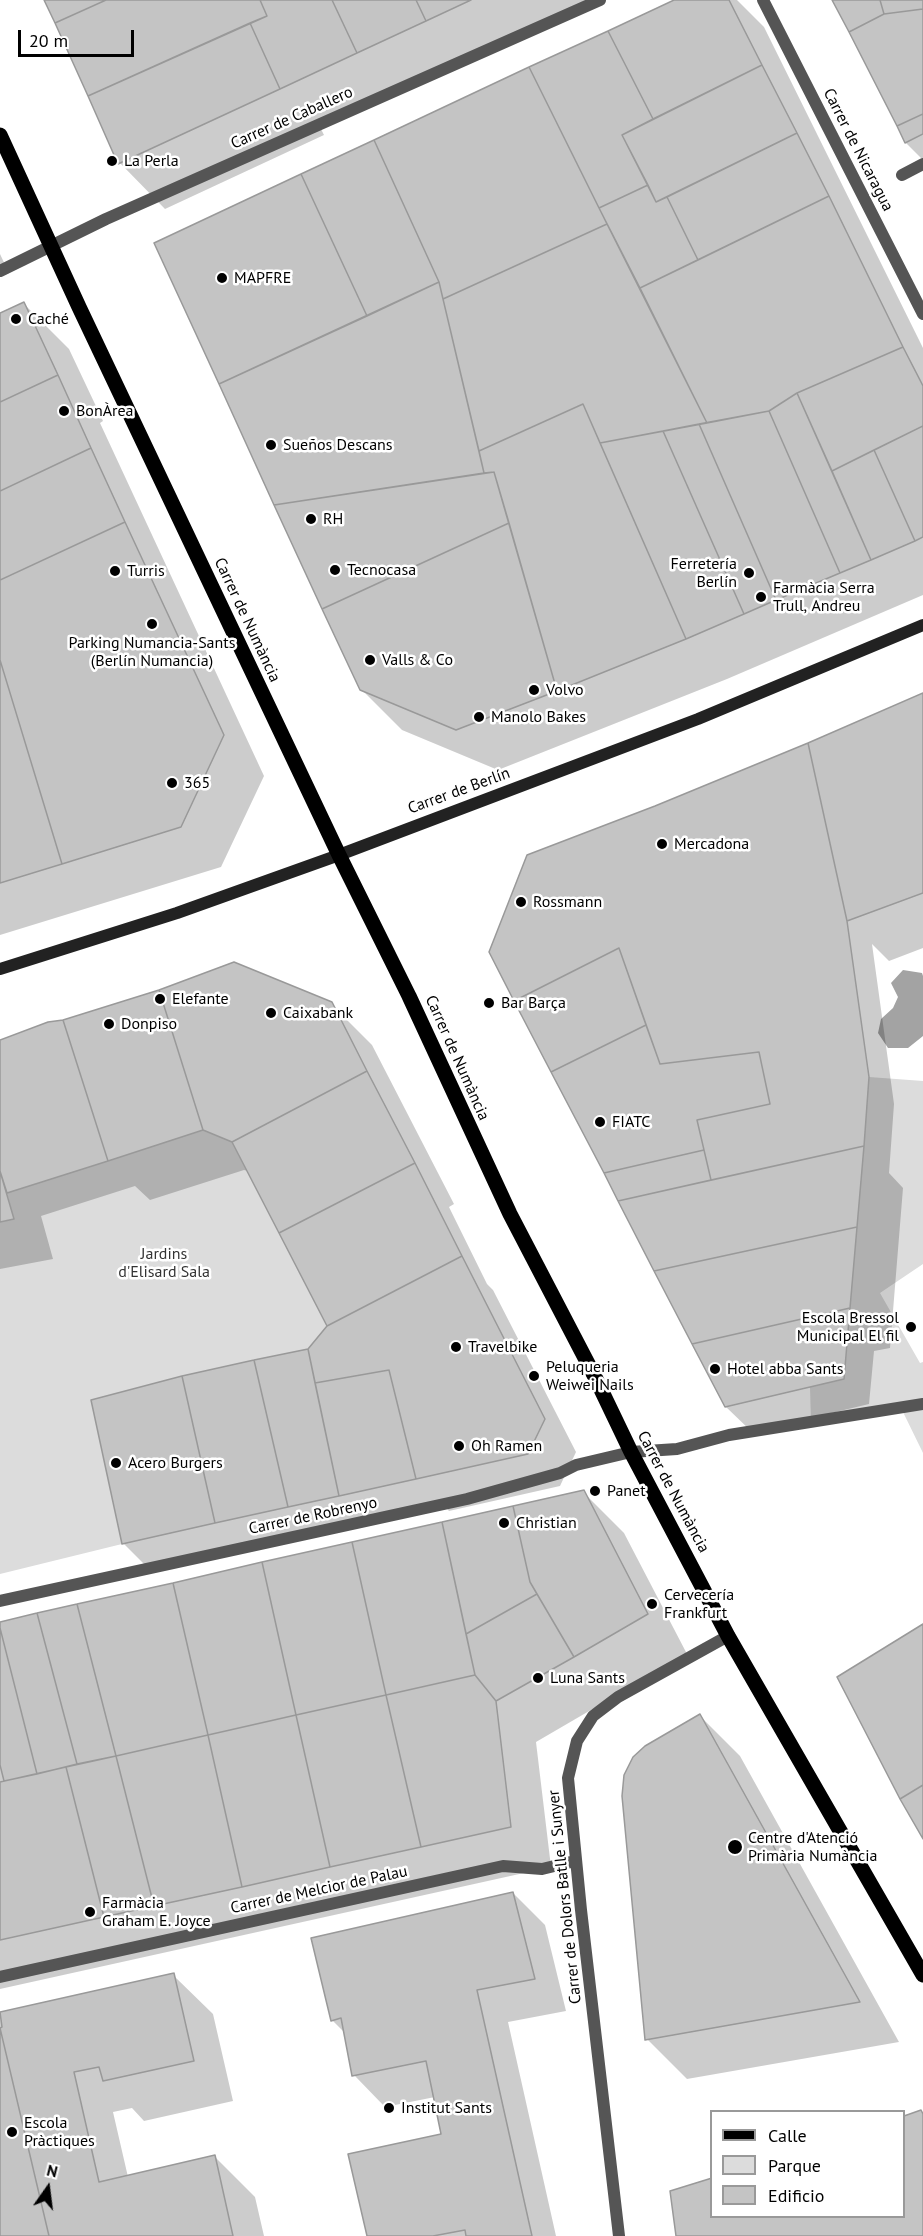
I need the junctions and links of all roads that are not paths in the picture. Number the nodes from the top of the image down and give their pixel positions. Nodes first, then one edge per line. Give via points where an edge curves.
1 (600, 0) edge
2 (763, 0) edge
3 (0, 135) edge
4 (923, 164) edge
5 (902, 175) dead end
6 (50, 246) junction
7 (0, 271) edge
8 (923, 314) edge
9 (923, 625) edge
10 (339, 855) junction
11 (0, 969) edge
12 (923, 1404) edge
13 (631, 1452) junction
14 (0, 1601) edge
15 (728, 1636) junction
16 (575, 1861) junction
17 (923, 1975) edge
18 (0, 1977) edge
19 (619, 2236) edge

1 - 6 street, Carrer de Caballero
2 - 8 street, Carrer de Nicaragua
3 - 6 main road, Carrer de Numància
4 - 5 street
6 - 7 street, Carrer de Caballero
6 - 10 main road, Carrer de Numància
9 - 10 main road, Carrer de Berlín via 698,719
10 - 11 main road, Carrer de Berlín via 177,913
10 - 13 main road, Carrer de Numància via 489,1172
12 - 13 street, Carrer de Robrenyo via 729,1435 677,1449
13 - 14 street, Carrer de Robrenyo via 467,1499
13 - 15 main road, Carrer de Numància
15 - 16 street, Carrer de Dolors Batlle i Sunyer via 618,1697 593,1716 577,1741 568,1778
15 - 17 main road, Carrer de Numància
16 - 18 street, Carrer de Melcior de Palau via 542,1869 503,1866
16 - 19 street, Carrer de Dolors Batlle i Sunyer

